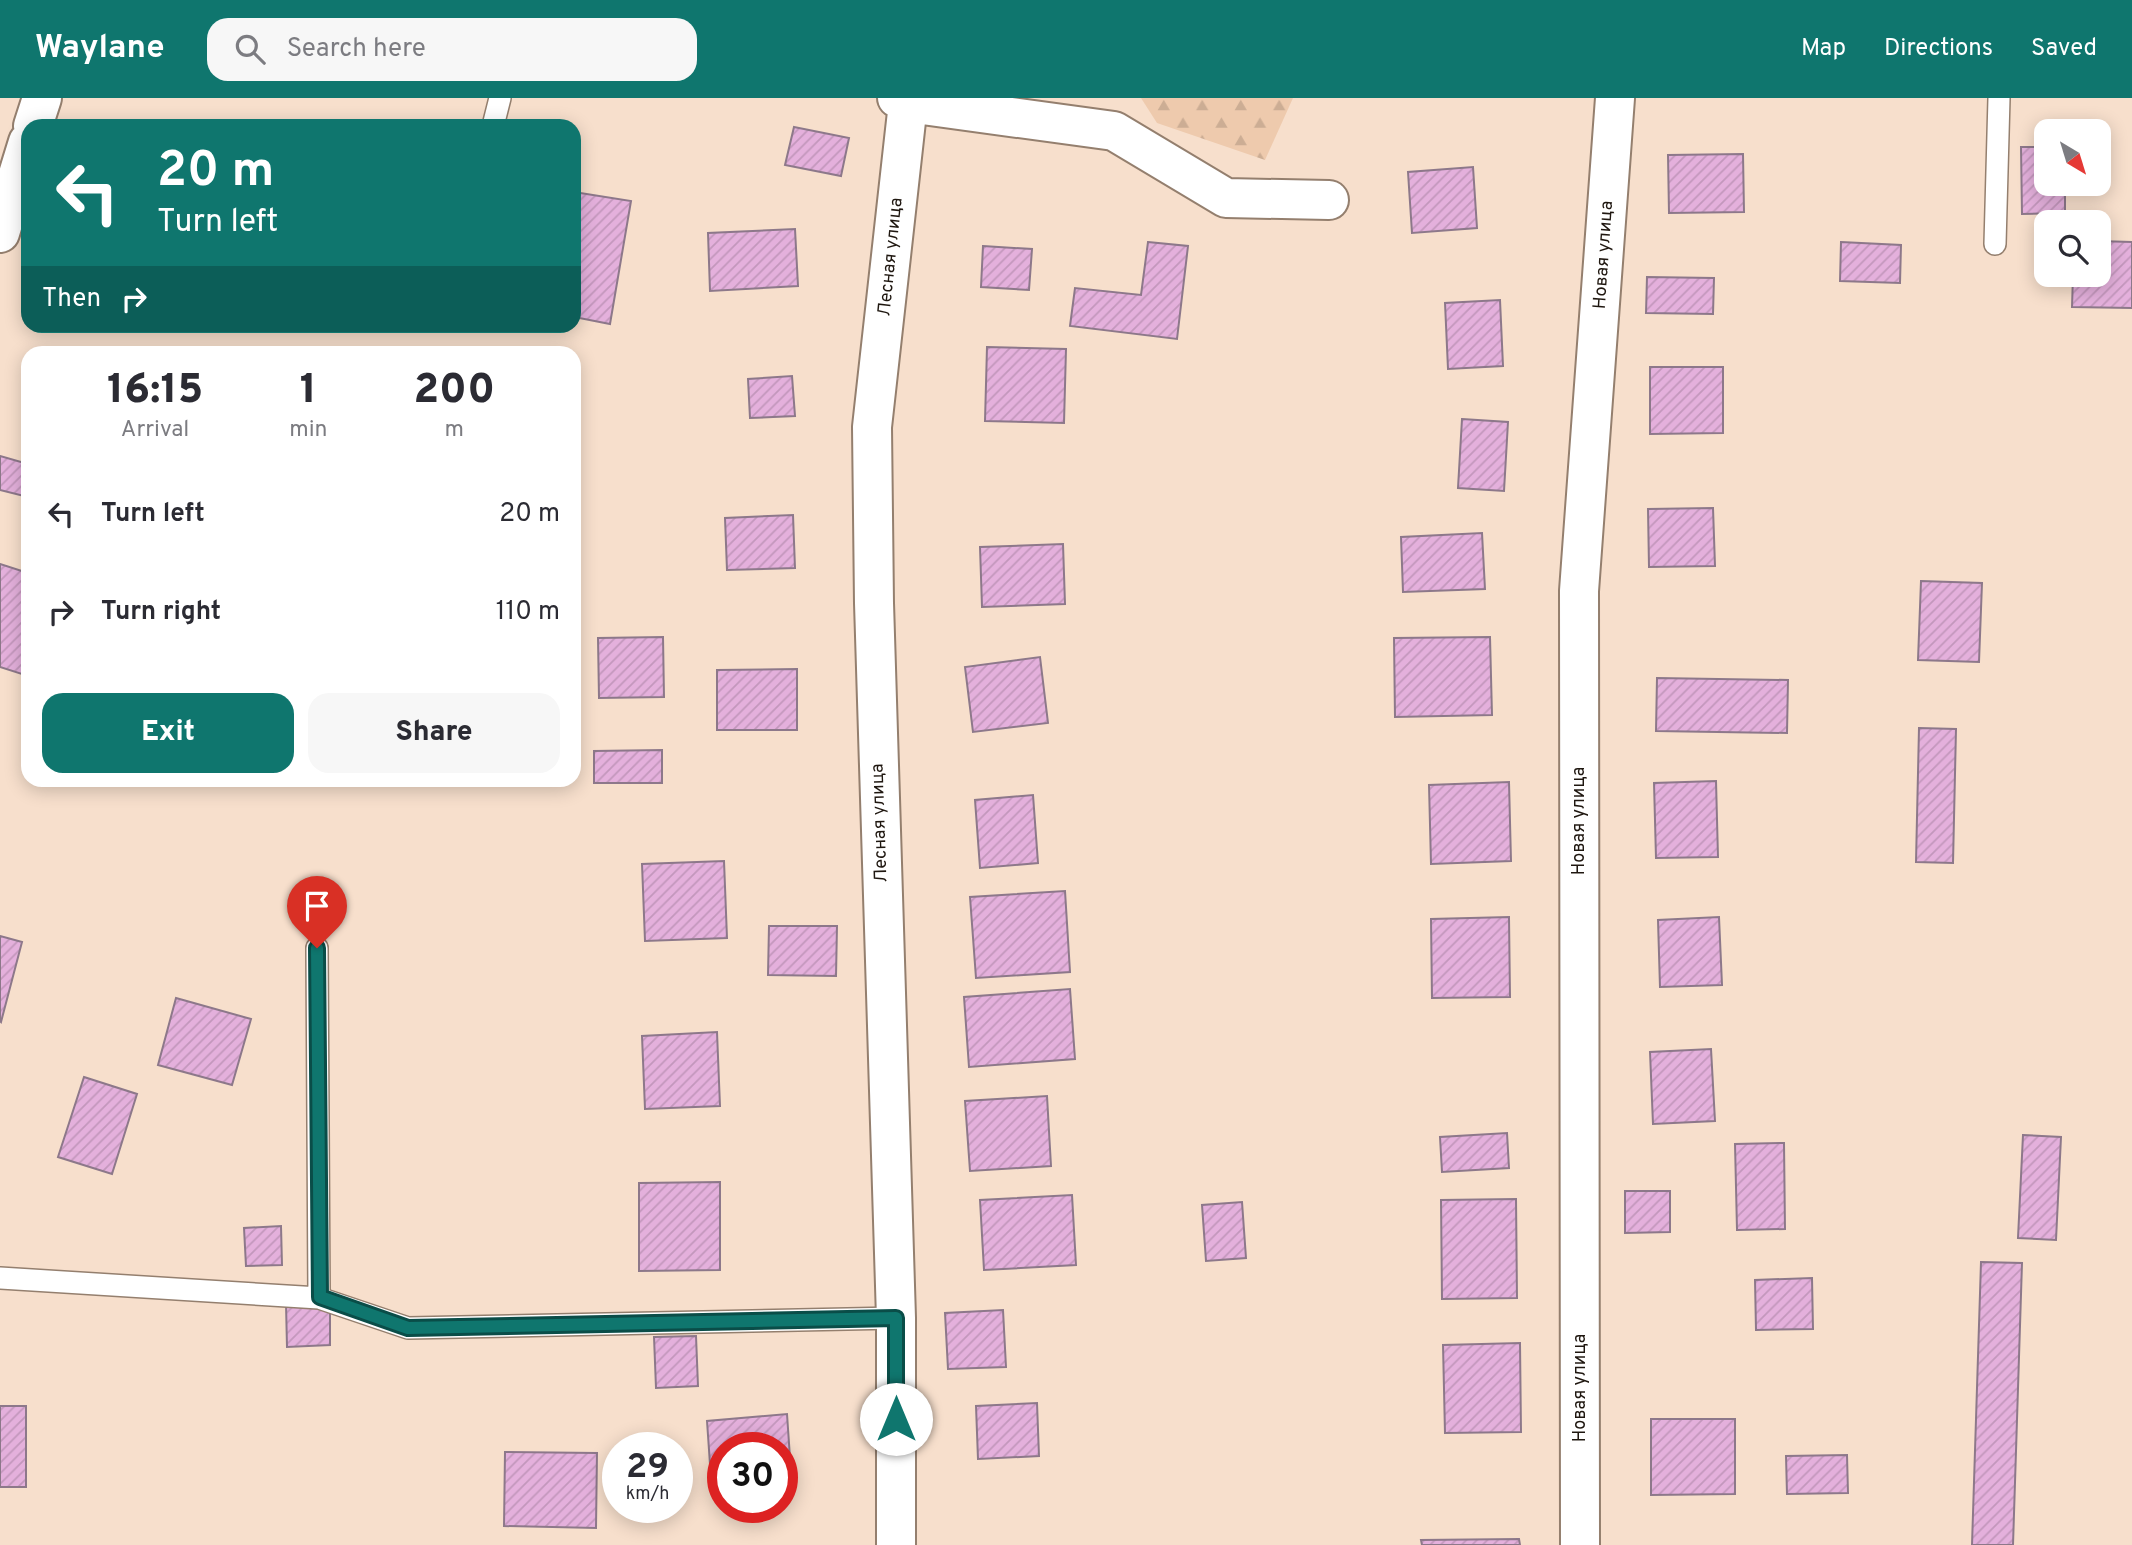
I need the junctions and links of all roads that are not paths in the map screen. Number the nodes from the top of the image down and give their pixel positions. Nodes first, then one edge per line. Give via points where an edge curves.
1 (42, 98) edge
2 (500, 98) edge
3 (1615, 98) edge
4 (1999, 98) edge
5 (903, 100) edge
6 (35, 119) edge
7 (495, 119) edge
8 (21, 165) edge
9 (1329, 200) dead end
10 (0, 233) edge
11 (1995, 244) dead end
12 (317, 948) dead end
13 (0, 1278) edge
14 (320, 1297) junction
15 (896, 1318) junction
16 (896, 1545) edge
17 (1580, 1545) edge

1 - 6 street
2 - 7 lane
3 - 17 street, Новая улица via 1578,591
4 - 11 lane
5 - 9 street via 1115,131 1226,198
5 - 15 street, Лесная улица via 872,427 873,603
8 - 10 street
12 - 14 lane
13 - 14 lane
14 - 15 lane via 408,1328
15 - 16 street, Лесная улица

